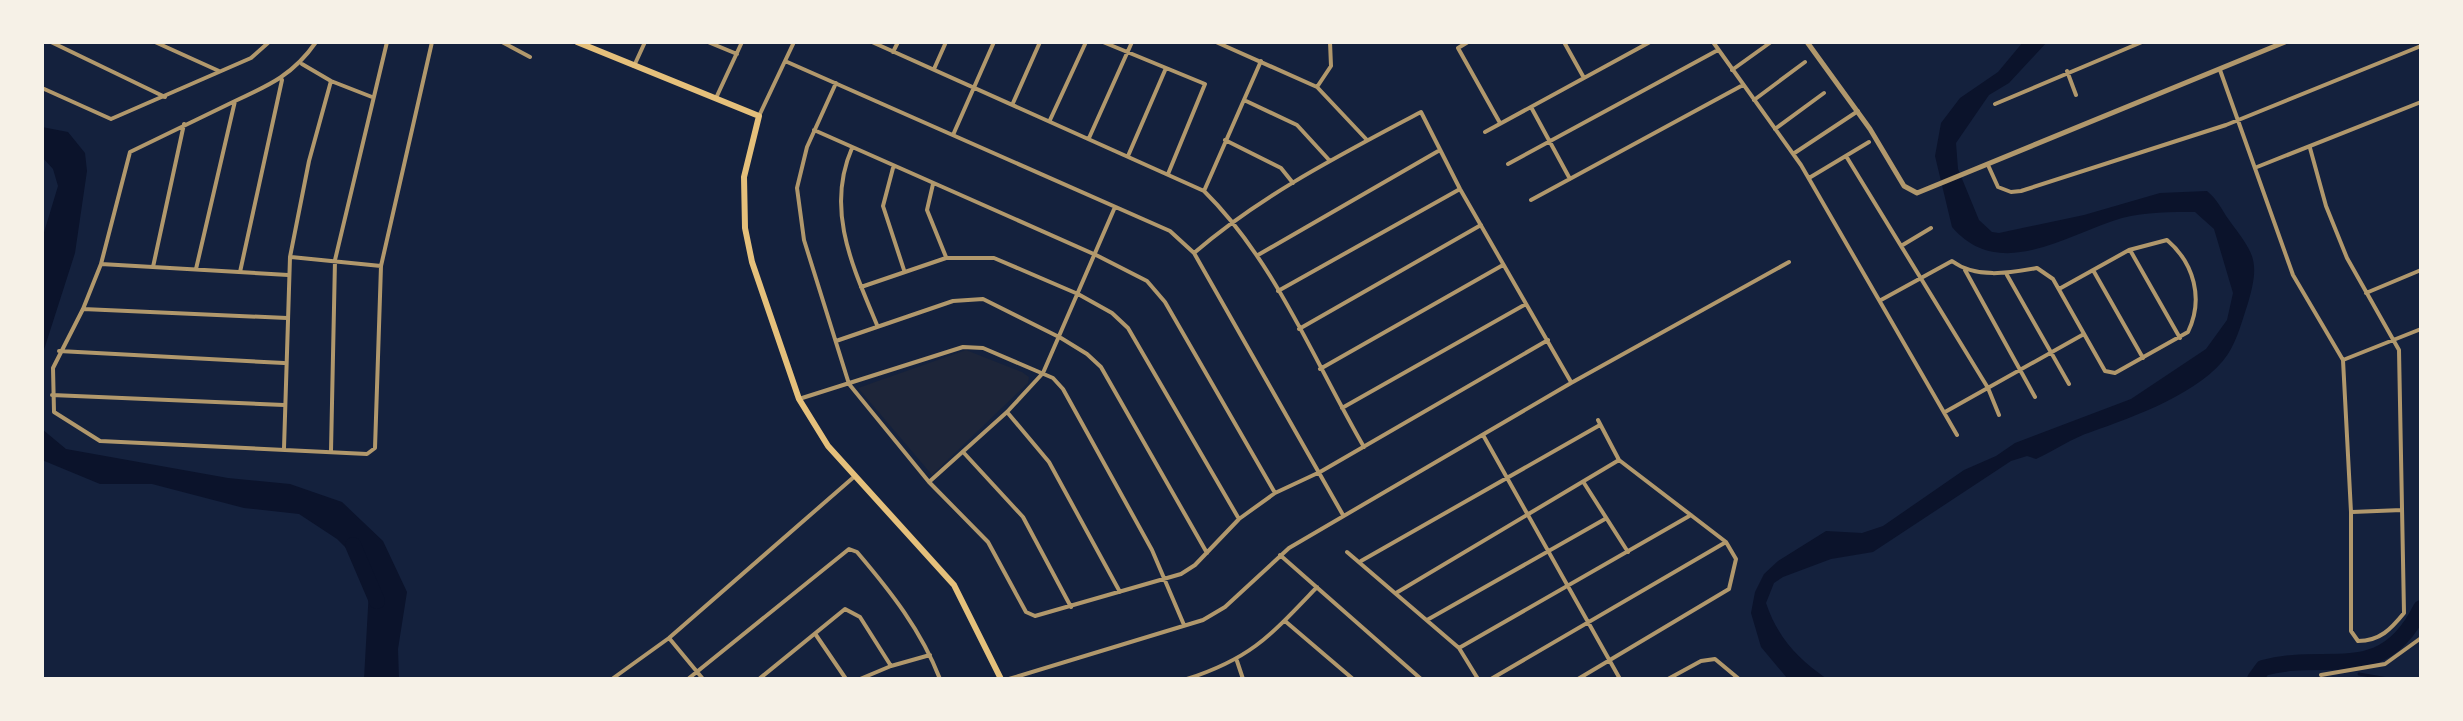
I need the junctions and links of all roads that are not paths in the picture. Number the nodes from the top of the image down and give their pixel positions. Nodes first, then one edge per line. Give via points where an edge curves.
1 (51, 42) edge
2 (155, 42) edge
3 (260, 42) edge
4 (316, 42) edge
5 (387, 42) edge
6 (432, 42) edge
7 (502, 42) edge
8 (577, 42) edge
9 (645, 42) edge
10 (708, 42) edge
11 (742, 42) edge
12 (794, 42) edge
13 (872, 42) edge
14 (898, 42) edge
15 (946, 42) edge
16 (994, 42) edge
17 (1040, 42) edge
18 (1086, 42) edge
19 (1103, 42) edge
20 (1132, 42) edge
21 (1216, 42) edge
22 (1330, 42) edge
23 (1468, 42) edge
24 (1564, 42) edge
25 (1650, 42) edge
26 (1713, 42) edge
27 (1771, 42) edge
28 (1807, 42) edge
29 (2142, 42) edge
30 (2285, 42) edge
31 (268, 44) edge
32 (2421, 46) edge
33 (1718, 50) junction
34 (893, 52) junction
35 (1128, 52) junction
36 (737, 54) junction
37 (530, 57) dead end
38 (1261, 60) junction
39 (785, 61) junction
40 (1805, 62) dead end
41 (301, 64) junction
42 (634, 66) junction
43 (1166, 68) junction
44 (934, 70) junction
45 (1732, 70) junction
46 (2220, 70) junction
47 (219, 71) junction
48 (2067, 71) junction
49 (1584, 78) junction
50 (282, 80) junction
51 (331, 81) junction
52 (836, 83) junction
53 (1743, 85) junction
54 (1317, 87) junction
55 (42, 88) edge
56 (974, 88) junction
57 (1824, 93) dead end
58 (2076, 95) dead end
59 (165, 97) junction
60 (372, 97) junction
61 (716, 98) junction
62 (1244, 100) junction
63 (1754, 100) junction
64 (235, 101) junction
65 (2421, 102) edge
66 (1013, 103) junction
67 (1995, 104) dead end
68 (1531, 107) junction
69 (1858, 111) junction
70 (759, 116) junction
71 (1050, 120) junction
72 (2240, 120) junction
73 (1500, 123) junction
74 (184, 124) junction
75 (1775, 129) junction
76 (814, 130) junction
77 (1485, 132) dead end
78 (953, 135) junction
79 (1089, 138) junction
80 (1225, 140) junction
81 (1367, 140) junction
82 (1550, 140) junction
83 (1869, 142) dead end
84 (852, 148) junction
85 (2310, 148) junction
86 (1440, 150) junction
87 (1793, 154) junction
88 (1128, 156) junction
89 (1846, 156) junction
90 (1330, 161) junction
91 (1508, 164) dead end
92 (1988, 165) junction
93 (2257, 167) junction
94 (893, 168) junction
95 (1168, 174) junction
96 (1570, 179) junction
97 (1808, 179) junction
98 (1293, 183) junction
99 (933, 184) junction
100 (1460, 189) junction
101 (1204, 191) junction
102 (1531, 200) dead end
103 (1115, 207) junction
104 (1233, 219) junction
105 (1481, 225) junction
106 (1931, 228) dead end
107 (1901, 246) junction
108 (2129, 250) junction
109 (1194, 253) junction
110 (1096, 255) junction
111 (1257, 255) junction
112 (290, 257) junction
113 (946, 258) junction
114 (335, 260) junction
115 (1789, 262) dead end
116 (101, 264) junction
117 (1503, 265) junction
118 (381, 266) junction
119 (153, 267) junction
120 (196, 269) junction
121 (904, 270) junction
122 (1965, 270) junction
123 (2093, 270) junction
124 (2421, 270) edge
125 (240, 272) junction
126 (2007, 274) junction
127 (288, 275) junction
128 (1920, 277) junction
129 (861, 287) junction
130 (2059, 289) junction
131 (1278, 291) junction
132 (2366, 293) junction
133 (1078, 294) junction
134 (1881, 300) junction
135 (1526, 304) junction
136 (83, 309) junction
137 (287, 318) junction
138 (877, 325) junction
139 (2421, 329) edge
140 (1299, 330) junction
141 (2084, 334) junction
142 (1061, 338) junction
143 (2180, 338) junction
144 (1548, 340) junction
145 (2396, 340) junction
146 (836, 341) junction
147 (59, 351) junction
148 (2052, 352) junction
149 (2143, 358) junction
150 (2343, 360) junction
151 (284, 363) junction
152 (1320, 369) junction
153 (2018, 371) junction
154 (1043, 373) junction
155 (1571, 383) junction
156 (849, 384) junction
157 (2069, 384) dead end
158 (1988, 388) junction
159 (52, 395) junction
160 (2035, 397) dead end
161 (799, 399) junction
162 (284, 405) junction
163 (1342, 408) junction
164 (1007, 412) junction
165 (1945, 412) junction
166 (1999, 415) dead end
167 (1483, 435) junction
168 (1957, 435) dead end
169 (1364, 447) junction
170 (284, 448) junction
171 (331, 451) junction
172 (964, 453) junction
173 (1619, 460) junction
174 (1320, 472) junction
175 (855, 476) junction
176 (1507, 478) junction
177 (929, 482) junction
178 (1584, 483) junction
179 (1275, 493) junction
180 (2402, 510) junction
181 (2351, 512) junction
182 (1343, 515) junction
183 (1528, 515) junction
184 (1691, 515) junction
185 (1239, 519) junction
186 (1605, 519) junction
187 (1726, 542) junction
188 (1347, 552) dead end
189 (1548, 552) junction
190 (1628, 552) junction
191 (1207, 553) junction
192 (1280, 555) junction
193 (1361, 561) junction
194 (1167, 579) junction
195 (1317, 587) junction
196 (1568, 587) junction
197 (1121, 593) junction
198 (1396, 593) junction
199 (1071, 607) junction
200 (1427, 620) junction
201 (1285, 621) junction
202 (1589, 623) junction
203 (1185, 626) junction
204 (816, 635) junction
205 (669, 638) junction
206 (2421, 638) edge
207 (1459, 648) junction
208 (930, 655) junction
209 (1237, 661) junction
210 (1610, 661) junction
211 (891, 666) junction
212 (697, 673) junction
213 (2321, 675) dead end
214 (1196, 678) edge
215 (612, 679) edge
216 (688, 679) edge
217 (703, 679) edge
218 (759, 679) edge
219 (846, 679) edge
220 (860, 679) edge
221 (940, 679) edge
222 (1001, 679) edge
223 (1009, 679) edge
224 (1187, 679) edge
225 (1243, 679) edge
226 (1353, 679) edge
227 (1421, 679) edge
228 (1478, 679) edge
229 (1491, 679) edge
230 (1578, 679) edge
231 (1620, 679) edge
232 (1668, 679) edge
233 (1739, 679) edge

1 - 59 street
2 - 47 street
3 - 31 street
4 - 41 street
5 - 60 street
6 - 118 street
7 - 37 street
8 - 42 main road
9 - 42 street
10 - 36 street
11 - 36 street
12 - 39 street
13 - 34 street
14 - 34 street
15 - 44 street
16 - 56 street
17 - 66 street
18 - 71 street
19 - 35 street
20 - 35 street
21 - 38 street
22 - 54 street via 1331,66
23 - 73 street via 1458,48
24 - 49 street
25 - 49 street
26 - 33 street
27 - 45 street
28 - 69 street
29 - 48 street
30 - 46 street
31 - 47 street via 251,58
32 - 72 street
33 - 45 street
33 - 82 street
34 - 44 street
35 - 43 street
35 - 79 street
36 - 61 street
38 - 54 street
38 - 62 street
39 - 52 street
39 - 70 street
40 - 63 street
41 - 50 street
41 - 51 street
42 - 61 main road
43 - 88 street
43 - 95 street via 1205,84
44 - 56 street
45 - 53 street
46 - 72 street
46 - 92 street
47 - 59 street
48 - 58 street
48 - 67 street
49 - 68 street
50 - 64 street
50 - 125 street
51 - 60 street
51 - 112 street
52 - 76 street
52 - 78 street
53 - 63 street
53 - 96 street
54 - 81 street
55 - 59 street via 111,119
56 - 66 street
56 - 78 street
57 - 75 street
60 - 114 street
61 - 70 main road
62 - 80 street
62 - 90 street via 1297,125
63 - 75 street
64 - 74 street
64 - 120 street
65 - 85 street
66 - 71 street
68 - 73 street
68 - 82 street
69 - 87 street
69 - 92 street via 1912,193
70 - 161 main road via 744,177 745,228
71 - 79 street
72 - 92 street via 2021,191 1998,187
72 - 93 street
73 - 77 street
74 - 116 street via 130,152
74 - 119 street
75 - 87 street
76 - 84 street
76 - 146 street via 797,188 799,214
78 - 103 street
79 - 88 street
80 - 98 street via 1281,168
80 - 101 street
81 - 86 street via 1421,112
81 - 90 street
82 - 91 street
82 - 96 street
83 - 89 street
84 - 94 street
84 - 129 street via 839,206
85 - 93 street
85 - 132 street via 2326,206
86 - 100 street
86 - 111 street
87 - 97 street
88 - 95 street
89 - 97 street
89 - 107 street
90 - 98 street
93 - 150 street via 2293,275
94 - 99 street
94 - 121 street via 883,206
95 - 101 street
96 - 102 street
97 - 134 street
98 - 104 street
99 - 110 street
99 - 113 street via 927,210
100 - 105 street
100 - 131 street
101 - 104 street
103 - 109 street via 1170,231
103 - 110 street
104 - 109 street
104 - 111 street
105 - 117 street
105 - 140 street
106 - 107 street
107 - 128 street
108 - 123 street
108 - 143 street
108 - 143 street via 2167,240 2178,249 2198,302 2193,321
109 - 174 street
110 - 133 street
110 - 179 street via 1147,281 1165,302
111 - 131 street
112 - 114 street
112 - 127 street
113 - 121 street
113 - 133 street via 994,258
114 - 118 street
114 - 171 street
115 - 155 street
116 - 119 street
116 - 136 street
117 - 135 street
117 - 152 street
118 - 171 street via 375,448 367,454
119 - 120 street
120 - 125 street
121 - 129 street
122 - 126 street
122 - 128 street via 1952,261
122 - 153 street
123 - 130 street
123 - 149 street
124 - 132 street
125 - 127 street
126 - 130 street via 2037,268
126 - 148 street
127 - 137 street
128 - 134 street
128 - 158 street
129 - 138 street
130 - 141 street
131 - 140 street
132 - 145 street
133 - 142 street
133 - 185 street via 1128,328
134 - 165 street
135 - 144 street
135 - 163 street
136 - 137 street
136 - 147 street
137 - 151 street
138 - 142 street via 953,301 983,299
138 - 146 street
139 - 145 street
140 - 152 street
141 - 148 street
141 - 149 street via 2105,371 2115,373
142 - 154 street
142 - 191 street via 1101,367
143 - 149 street
144 - 155 street
144 - 169 street
145 - 150 street
145 - 180 street
146 - 156 street
147 - 151 street
147 - 159 street
148 - 153 street
148 - 157 street
150 - 181 street
151 - 162 street
152 - 163 street
153 - 158 street
153 - 160 street
154 - 156 street via 983,348 963,347
154 - 164 street
154 - 194 street via 1063,389 1091,435
155 - 167 street
156 - 161 street
156 - 177 street
158 - 165 street
158 - 166 street
159 - 162 street
159 - 170 street via 54,412 94,440
161 - 175 main road via 817,431
162 - 170 street
163 - 169 street
164 - 172 street
164 - 197 street via 1049,462
165 - 168 street
167 - 176 street
167 - 182 street
169 - 174 street
170 - 171 street
172 - 177 street
172 - 199 street via 1023,517
173 - 176 street via 1599,422
173 - 178 street
173 - 184 street
174 - 179 street
174 - 182 street
175 - 205 street
175 - 222 main road via 954,585
176 - 183 street
176 - 193 street
177 - 199 street via 988,542 1026,612 1035,616
178 - 183 street
178 - 186 street
179 - 185 street
180 - 181 street
180 - 181 street via 2404,613 2389,632 2358,641 2351,631
182 - 192 street
183 - 189 street
183 - 198 street
184 - 187 street
184 - 190 street
185 - 191 street
186 - 189 street
186 - 190 street
187 - 202 street
187 - 210 street via 1736,559 1729,589
188 - 193 street
189 - 196 street
189 - 200 street
190 - 196 street
191 - 194 street
192 - 195 street
192 - 203 street via 1225,607
193 - 198 street
194 - 197 street
194 - 203 street
195 - 201 street
195 - 227 street
196 - 202 street
196 - 207 street
197 - 199 street
198 - 200 street
200 - 207 street
201 - 209 street
201 - 226 street
202 - 210 street
202 - 229 street
203 - 223 street
204 - 211 street via 840,611 853,610
204 - 218 street
204 - 219 street
205 - 212 street
205 - 215 street
206 - 213 street via 2385,664
207 - 228 street
208 - 211 street
208 - 212 street via 890,591 849,549
208 - 221 street
209 - 214 street
209 - 225 street
210 - 230 street
210 - 231 street
211 - 220 street
212 - 216 street
212 - 217 street
214 - 224 street
232 - 233 street via 1715,659

